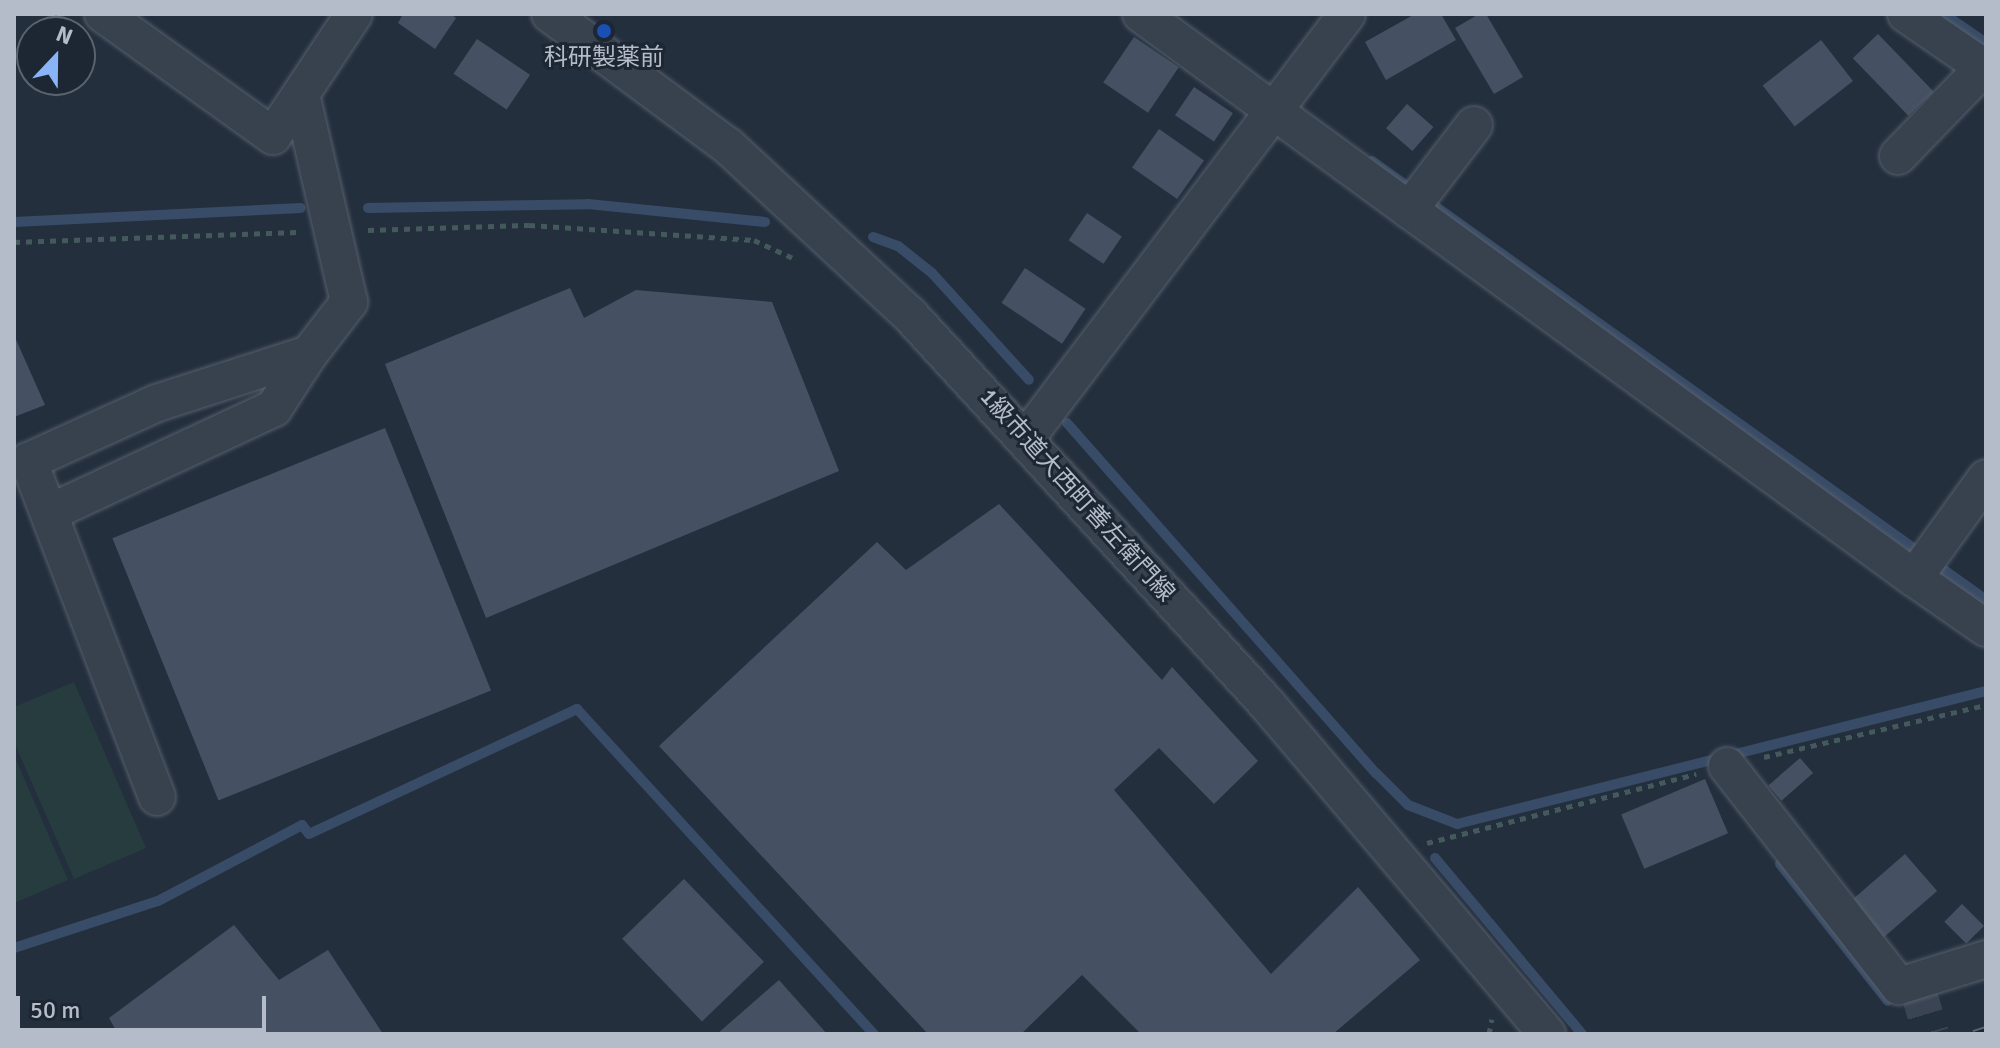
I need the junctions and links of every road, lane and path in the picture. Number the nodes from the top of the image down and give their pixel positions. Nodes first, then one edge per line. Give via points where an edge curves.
1 (103, 14) edge
2 (354, 14) edge
3 (550, 14) edge
4 (1141, 14) edge
5 (1347, 14) edge
6 (1906, 14) edge
7 (1985, 68) edge
8 (301, 94) junction
9 (1275, 112) junction
10 (1474, 125) dead end
11 (1898, 156) dead end
12 (1409, 210) junction
13 (358, 230) dead end
14 (312, 231) dead end
15 (14, 242) edge
16 (801, 262) dead end
17 (309, 354) junction
18 (1027, 437) junction
19 (1986, 478) edge
20 (49, 513) junction
21 (1914, 578) junction
22 (1986, 628) edge
23 (1986, 705) edge
24 (1727, 766) junction
25 (157, 797) dead end
26 (1391, 853) junction
27 (1986, 959) edge
28 (1485, 1005) dead end
29 (1489, 1034) edge
30 (1547, 1034) edge

1 - 8 street via 273,136
2 - 8 street
3 - 18 street, 1級市道大西町善左衛門線 via 728,146 816,224
4 - 9 street
5 - 9 street
6 - 7 street
7 - 11 street
8 - 17 street via 349,302
9 - 12 street
9 - 18 street
10 - 12 street
12 - 21 street
13 - 16 path via 529,225 754,240
14 - 15 path
17 - 20 street via 274,408
17 - 20 street via 157,403 29,461
18 - 26 street, 1級市道大西町善左衛門線 via 1267,704
19 - 21 street
20 - 25 street
21 - 22 street
23 - 24 path
24 - 26 path
24 - 27 street via 1899,986
26 - 30 street, 1級市道大西町善左衛門線
28 - 29 path via 1492,1017

